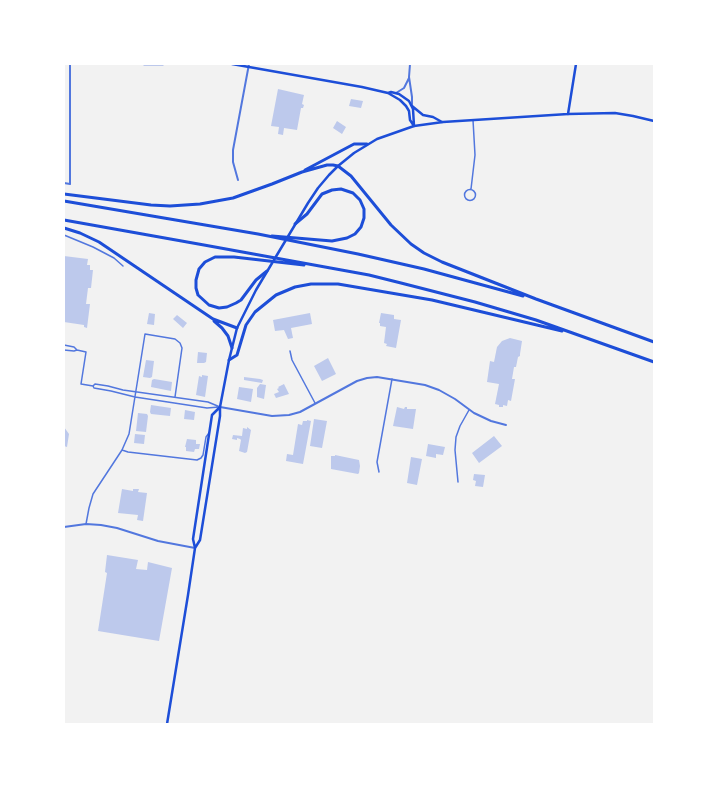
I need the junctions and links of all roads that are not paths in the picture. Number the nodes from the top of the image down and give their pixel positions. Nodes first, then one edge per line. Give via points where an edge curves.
1 (70, 64) edge
2 (144, 64) edge
3 (163, 64) edge
4 (232, 64) edge
5 (410, 64) edge
6 (576, 64) edge
7 (249, 65) edge
8 (409, 77) junction
9 (388, 93) junction
10 (396, 93) junction
11 (412, 106) junction
12 (568, 114) junction
13 (473, 120) junction
14 (654, 121) edge
15 (443, 122) junction
16 (414, 126) junction
17 (367, 144) junction
18 (338, 166) junction
19 (302, 172) junction
20 (238, 180) dead end
21 (64, 184) edge
22 (471, 189) junction
23 (64, 194) edge
24 (64, 201) edge
25 (64, 220) edge
26 (294, 225) junction
27 (64, 228) edge
28 (258, 234) junction
29 (64, 235) edge
30 (123, 266) dead end
31 (319, 266) junction
32 (267, 271) junction
33 (536, 299) junction
34 (213, 320) junction
35 (237, 328) junction
36 (575, 334) junction
37 (654, 342) edge
38 (64, 345) edge
39 (232, 348) junction
40 (64, 350) edge
41 (77, 350) junction
42 (290, 351) dead end
43 (229, 360) junction
44 (654, 362) edge
45 (392, 380) junction
46 (93, 386) junction
47 (136, 392) junction
48 (135, 397) junction
49 (175, 397) junction
50 (314, 403) junction
51 (220, 407) junction
52 (470, 410) junction
53 (506, 425) dead end
54 (210, 431) junction
55 (122, 450) junction
56 (379, 472) dead end
57 (458, 482) dead end
58 (86, 524) junction
59 (64, 527) edge
60 (195, 548) junction
61 (167, 724) edge

1 - 21 street via 70,184
2 - 3 main road
4 - 7 main road
5 - 8 street
6 - 12 main road
7 - 9 main road
7 - 20 street via 233,150
8 - 10 street via 404,88
8 - 11 street
9 - 10 main road
9 - 16 main road via 400,100 408,109
10 - 11 main road via 408,100
11 - 15 main road via 423,115
11 - 16 main road
12 - 13 main road
12 - 14 main road via 615,113
13 - 15 main road
13 - 22 street via 475,155
15 - 16 main road
16 - 17 main road
17 - 18 main road
17 - 19 highway via 354,144
18 - 19 highway via 327,165
18 - 26 main road via 318,188
18 - 33 highway via 358,184 391,225 424,253
19 - 23 highway via 245,194 200,204 151,205
22 - 22 street via 464,194 470,200 476,195
24 - 28 highway
25 - 31 highway
26 - 28 highway via 307,214 322,194 332,190 341,189 353,193 364,209 364,218 358,231 352,237 342,240
26 - 32 main road
27 - 34 highway via 110,248
28 - 33 highway via 424,269
29 - 30 street via 93,246
31 - 32 highway via 234,256 215,257 199,269 196,280 198,295 209,305 219,308 236,304
31 - 36 highway via 370,275 459,297
32 - 35 main road
33 - 37 highway
34 - 35 highway
34 - 39 highway via 228,336
35 - 39 main road
36 - 43 highway via 432,300 318,283 287,290 264,304 250,318 237,354
36 - 44 highway
38 - 41 street
39 - 43 main road
40 - 41 street
41 - 46 street via 86,352 81,384
42 - 50 street
43 - 51 main road
45 - 50 street via 367,378
45 - 52 street via 439,390
45 - 56 street via 377,462
46 - 47 street via 95,384
46 - 48 street
47 - 48 street
47 - 49 street
47 - 49 street via 145,334 175,339 180,343 182,348
48 - 51 street via 207,408
48 - 55 street via 129,434
49 - 51 street via 208,402
50 - 51 street via 300,412 284,416
51 - 54 main road via 212,415
51 - 60 main road via 200,540
52 - 53 street via 491,421
52 - 57 street via 456,437
54 - 55 street via 206,437 203,455 197,460
54 - 60 main road via 193,539
55 - 58 street via 93,494
58 - 59 street
58 - 60 street via 111,527
60 - 61 main road

